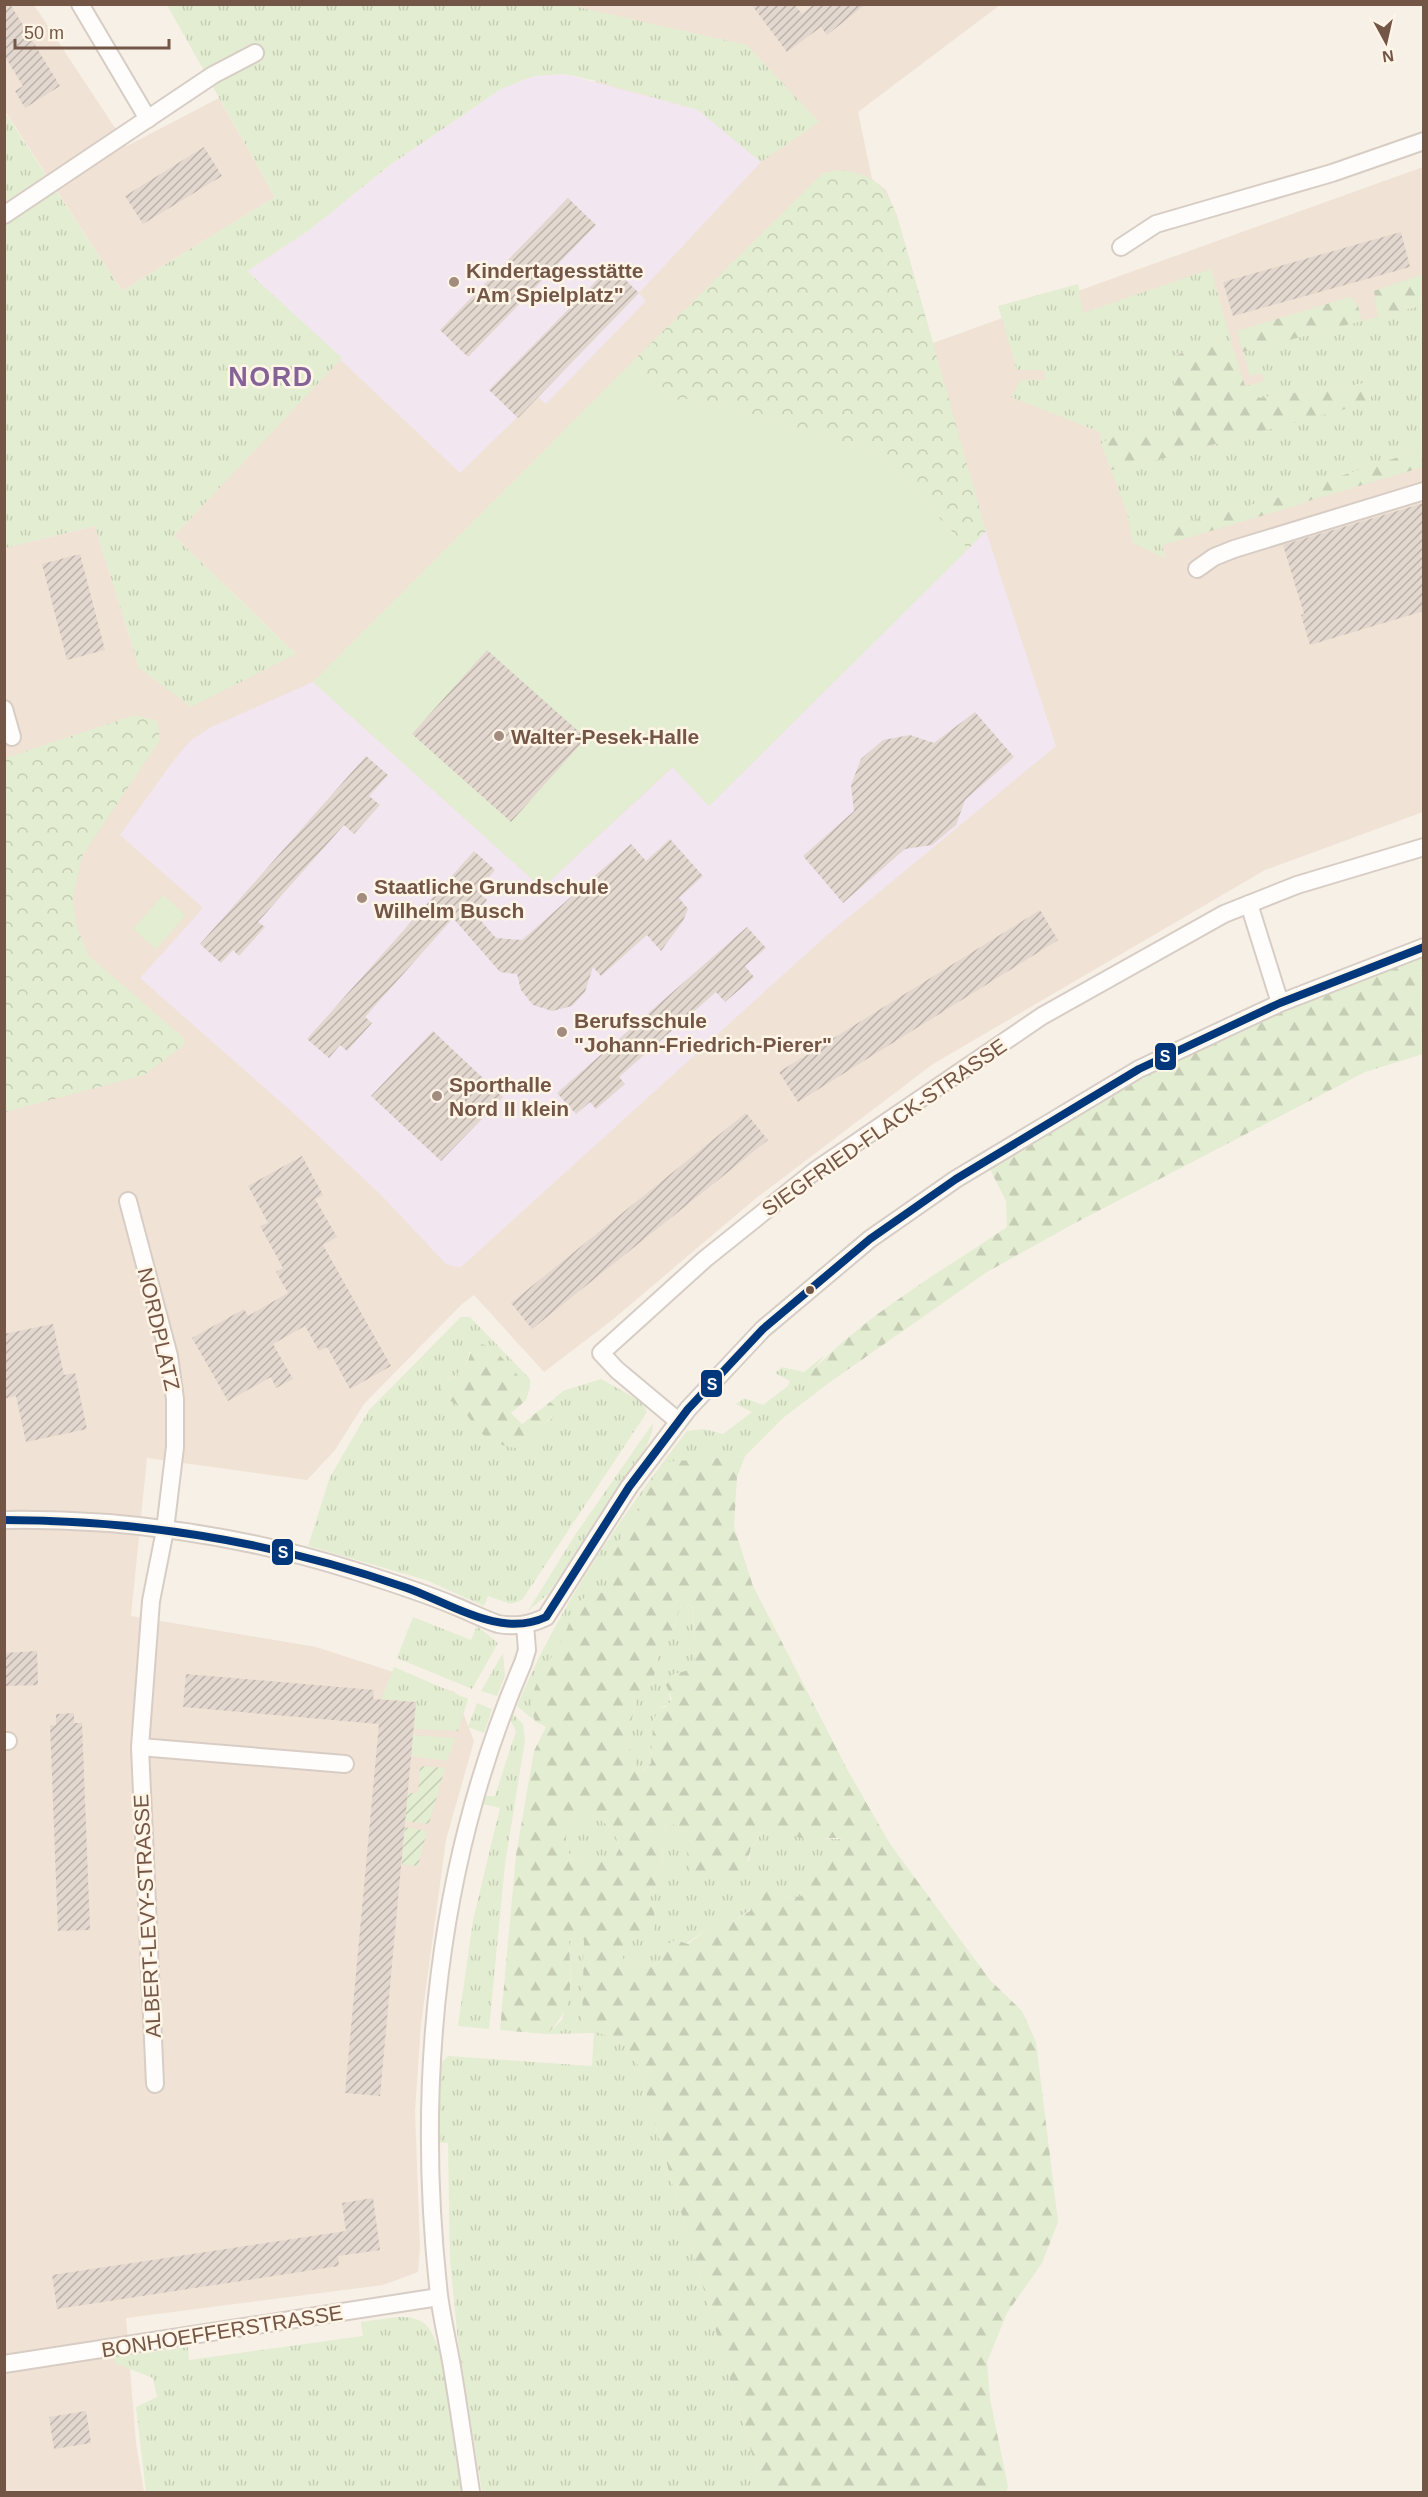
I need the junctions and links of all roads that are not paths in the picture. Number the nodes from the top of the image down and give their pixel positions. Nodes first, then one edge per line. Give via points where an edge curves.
1 (80, 4) edge
2 (255, 53) dead end
3 (148, 119) junction
4 (1424, 141) edge
5 (4, 215) edge
6 (1121, 247) dead end
7 (1424, 491) edge
8 (1197, 569) dead end
9 (4, 709) edge
10 (12, 736) dead end
11 (1424, 847) edge
12 (1249, 904) junction
13 (1424, 947) edge
14 (1280, 1003) junction
15 (128, 1201) dead end
16 (678, 1421) junction
17 (4, 1520) edge
18 (165, 1530) junction
19 (525, 1625) junction
20 (140, 1747) junction
21 (345, 1764) dead end
22 (155, 2084) dead end
23 (440, 2297) junction
24 (4, 2364) edge
25 (471, 2493) edge

1 - 3 street
2 - 3 street via 213,75
3 - 5 street
4 - 6 street via 1370,161 1156,224
7 - 8 street via 1234,549
9 - 10 street
11 - 12 street, SIEGFRIED-FLACK-STRASSE via 1297,885
12 - 14 street
12 - 16 street, SIEGFRIED-FLACK-STRASSE via 1184,935 1022,1029 816,1170 632,1324 601,1353
13 - 14 street
14 - 16 street via 1139,1069 956,1179 907,1213 763,1329
15 - 18 street, NORDPLATZ via 169,1356 175,1399 176,1432
16 - 19 street via 617,1506 546,1617
17 - 18 street via 66,1519
18 - 19 street via 303,1556 413,1590 498,1624
18 - 20 street, ALBERT-LEVY-STRASSE via 151,1601
19 - 23 street via 527,1650 490,1747 459,1857 441,1960 431,2045 429,2133
20 - 21 street
20 - 22 street, ALBERT-LEVY-STRASSE
23 - 24 street, BONHOEFFERSTRASSE
23 - 25 street

